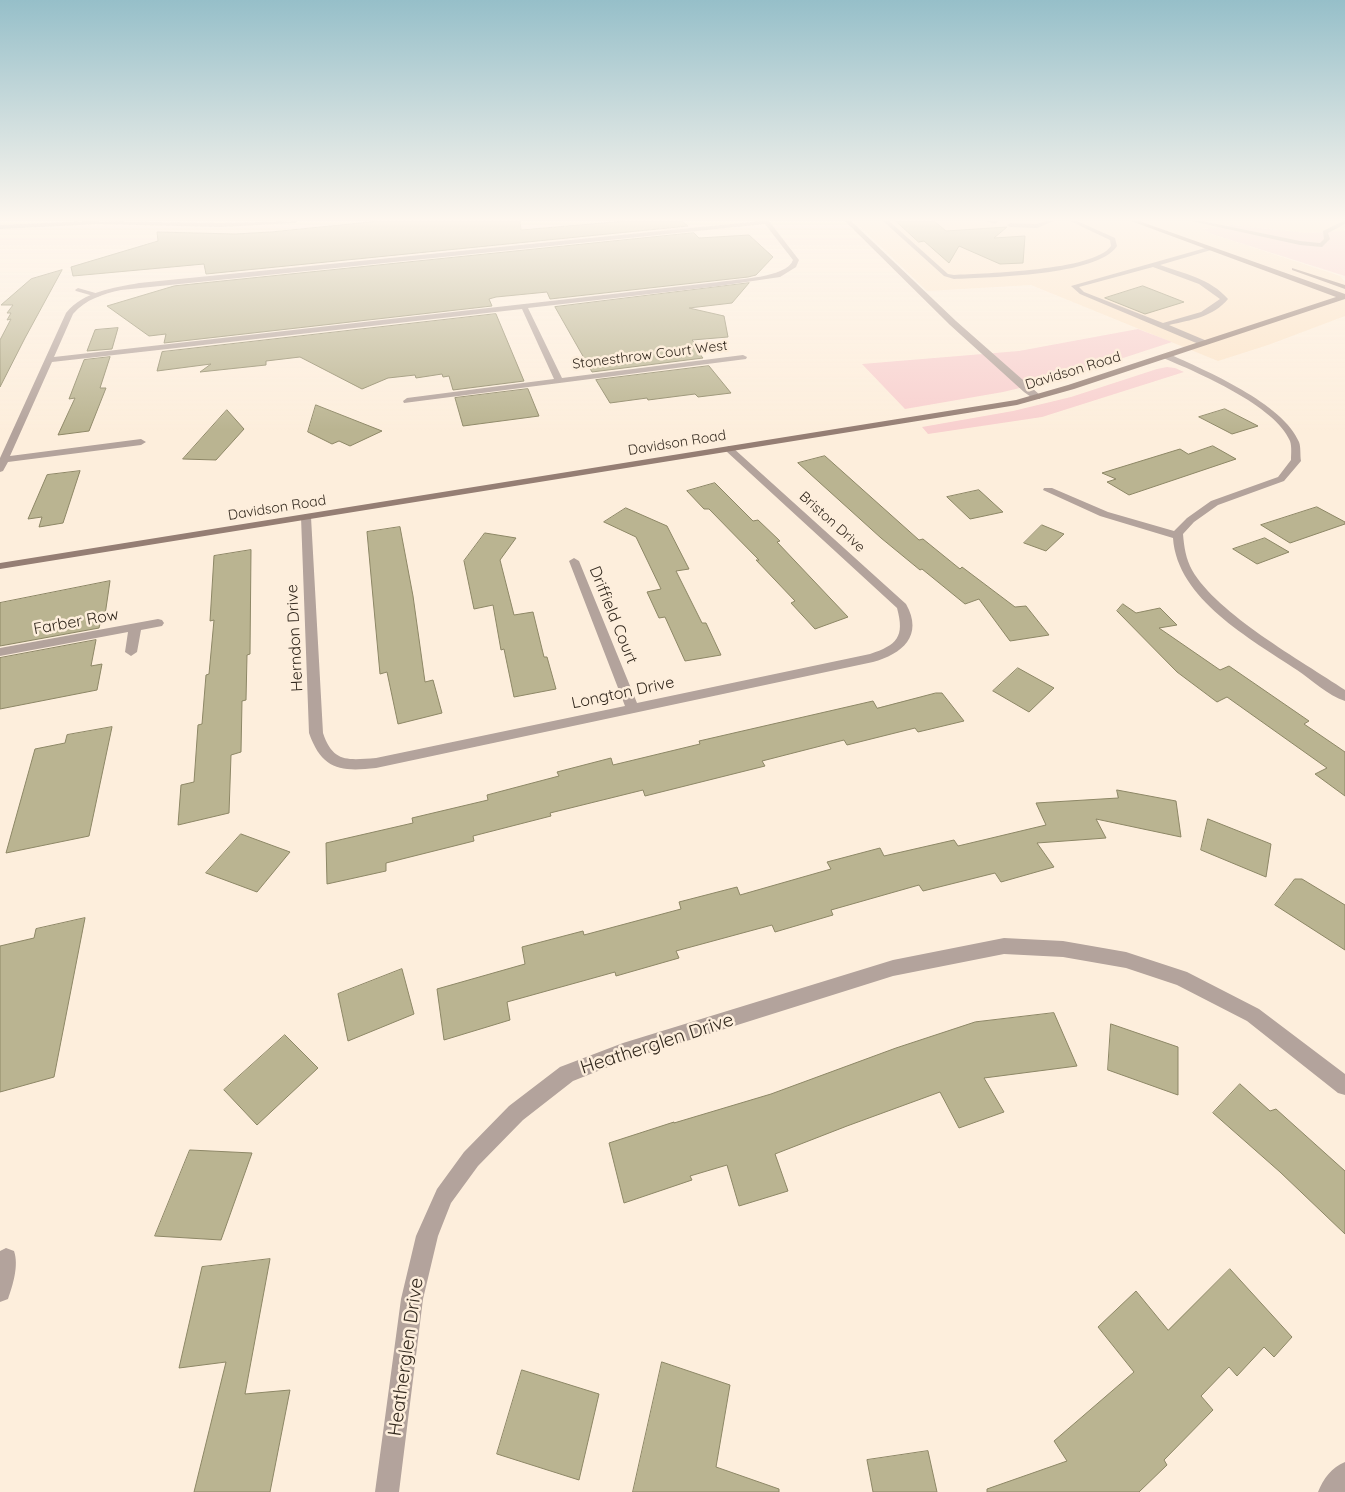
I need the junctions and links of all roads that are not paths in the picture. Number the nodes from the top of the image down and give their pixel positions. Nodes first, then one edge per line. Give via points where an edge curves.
1 (80, 291) edge
2 (115, 291) edge
3 (656, 291) edge
4 (919, 291) edge
5 (1079, 291) edge
6 (1216, 291) edge
7 (1326, 291) edge
8 (97, 295) junction
9 (1344, 297) edge
10 (524, 306) junction
11 (1162, 325) junction
12 (1204, 343) junction
13 (1166, 356) junction
14 (743, 357) dead end
15 (50, 360) junction
16 (559, 380) junction
17 (1037, 397) junction
18 (407, 401) dead end
19 (1294, 419) dead end
20 (142, 442) dead end
21 (729, 449) junction
22 (4, 460) junction
23 (1306, 460) dead end
24 (0, 470) edge
25 (1048, 490) dead end
26 (306, 517) junction
27 (1178, 536) junction
28 (574, 561) dead end
29 (0, 566) edge
30 (908, 621) joint
31 (158, 623) dead end
32 (135, 628) junction
33 (0, 652) edge
34 (131, 652) dead end
35 (1345, 696) edge
36 (633, 709) junction
37 (326, 756) joint
38 (1345, 1086) edge
39 (6, 1259) dead end
40 (0, 1291) edge
41 (1345, 1474) edge
42 (387, 1492) edge
43 (1330, 1492) edge

1 - 8 street
2 - 8 street
3 - 10 street
4 - 17 street
5 - 11 street
6 - 11 street via 1224,299 1218,307
7 - 9 main road
8 - 15 street via 74,308
9 - 12 main road, Davidson Road
10 - 15 street
10 - 16 street
11 - 12 street
12 - 13 main road, Davidson Road
13 - 17 main road, Davidson Road
13 - 19 street via 1244,388
14 - 16 street, Stonesthrow Court West
15 - 22 street
16 - 18 street, Stonesthrow Court West
17 - 21 main road, Davidson Road via 984,409
20 - 22 street
21 - 26 main road, Davidson Road
21 - 30 street, Briston Drive via 902,607
22 - 24 street
23 - 27 street via 1281,479 1200,510
25 - 27 street via 1104,514
26 - 29 main road, Davidson Road
26 - 37 street, Herndon Drive via 316,733
27 - 35 street via 1182,562 1214,604
28 - 36 street, Driffield Court
30 - 36 street, Longton Drive via 907,635 893,651 873,658
31 - 32 street, Farber Row
32 - 33 street, Farber Row
32 - 34 street
36 - 37 street, Longton Drive via 376,762 353,765 336,762
38 - 42 street, Heatherglen Drive via 1253,1015 1181,978 1126,960 1063,949 1004,946 893,968 624,1052 567,1074 516,1113 471,1159 444,1196 427,1236 412,1299
39 - 40 street
41 - 43 street

